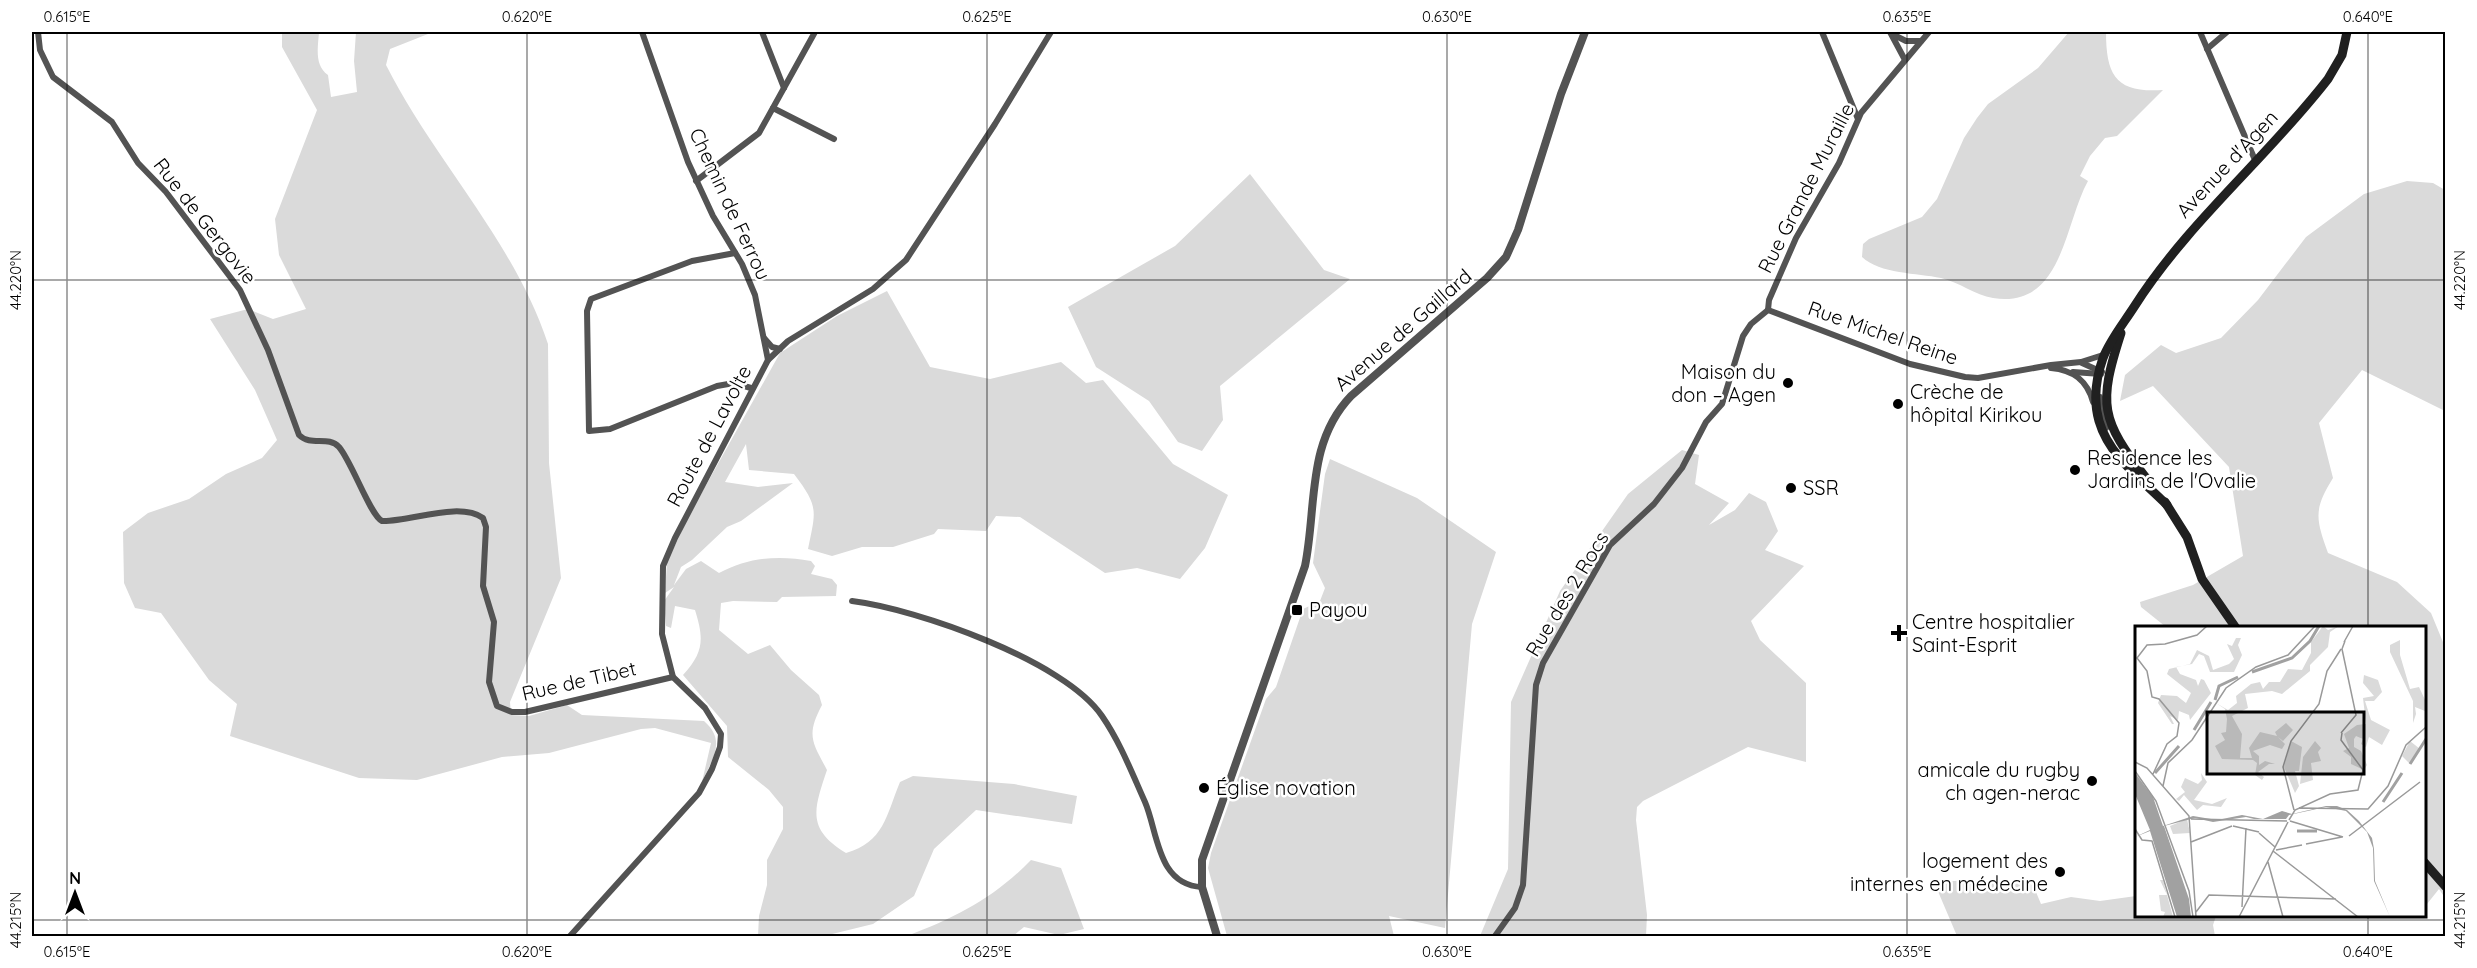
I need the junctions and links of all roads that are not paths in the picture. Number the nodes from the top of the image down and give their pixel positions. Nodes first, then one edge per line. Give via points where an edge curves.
1 (38, 32) edge
2 (642, 32) edge
3 (762, 32) edge
4 (815, 32) edge
5 (1051, 32) edge
6 (1585, 32) edge
7 (1822, 32) edge
8 (1891, 32) edge
9 (1929, 32) edge
10 (2200, 32) edge
11 (2227, 32) edge
12 (2347, 32) edge
13 (1921, 41) junction
14 (2207, 49) junction
15 (1905, 60) junction
16 (784, 88) junction
17 (773, 108) junction
18 (1858, 119) junction
19 (834, 140) dead end
20 (2255, 160) junction
21 (696, 181) junction
22 (735, 253) junction
23 (1768, 310) junction
24 (2126, 319) junction
25 (763, 338) junction
26 (780, 349) junction
27 (2105, 355) junction
28 (768, 360) junction
29 (2081, 362) junction
30 (2111, 366) junction
31 (2024, 369) junction
32 (2072, 371) junction
33 (2100, 373) junction
34 (751, 388) junction
35 (2098, 417) junction
36 (2122, 448) junction
37 (2167, 505) junction
38 (486, 527) joint
39 (852, 601) dead end
40 (2235, 626) edge
41 (673, 676) junction
42 (2426, 864) edge
43 (1202, 886) junction
44 (2445, 887) edge
45 (570, 936) edge
46 (1217, 936) edge
47 (1495, 936) edge

1 - 38 street, Rue de Gergovie via 40,50 53,77 112,122 138,163 166,192 240,290 268,350 299,435 307,441 338,446 378,519 471,513 483,519
2 - 21 street, Chemin de Ferrou
3 - 16 street
4 - 16 street
5 - 26 street, Route de Lavolte via 906,260 873,290
6 - 43 street, Avenue de Gaillard via 1506,257 1488,278 1351,396 1325,433 1317,456 1305,566 1209,835 1202,860
7 - 18 street
8 - 13 street via 1906,41
8 - 15 street
9 - 13 street, Rue Grande Muraille
10 - 14 street
11 - 14 street
12 - 20 main road, Avenue d'Agen via 2342,54 2328,79
13 - 15 street, Rue Grande Muraille
14 - 20 street
15 - 18 street, Rue Grande Muraille
16 - 17 street
17 - 19 street
17 - 21 street via 759,134
18 - 23 street, Rue Grande Muraille via 1839,163 1796,238
20 - 24 main road, Avenue d'Agen via 2169,257
21 - 22 street, Chemin de Ferrou
22 - 25 street, Chemin de Ferrou via 759,306
22 - 34 street via 692,261 591,299 587,311 590,431 610,429 727,383
23 - 31 street, Rue Michel Reine via 1934,371 1978,378
23 - 47 street, Rue des 2 Rocs via 1743,336 1722,404 1706,422 1682,468 1654,504 1610,545 1543,663 1536,685 1522,885 1515,908
24 - 27 main road, Avenue d'Agen
24 - 30 main road, Avenue d'Agen
25 - 26 street
25 - 28 street, Chemin de Ferrou
26 - 28 street, Route de Lavolte
27 - 29 street, Rue Michel Reine
27 - 33 main road, Avenue d'Agen
28 - 34 street, Route de Lavolte
29 - 31 street, Rue Michel Reine
29 - 33 street, Rue Michel Reine
30 - 33 street
30 - 36 main road, Avenue d'Agen via 2106,401 2112,429
31 - 32 street, Rue Michel Reine
32 - 33 street, Rue Michel Reine
32 - 35 street via 2087,387
33 - 35 main road, Avenue d'Agen via 2095,393
33 - 36 street via 2104,422 2114,444
34 - 41 street, Route de Lavolte via 663,566 660,620
35 - 37 main road via 2111,447
36 - 37 main road, Avenue d'Agen
37 - 40 main road via 2187,537 2202,579
38 - 41 street, Rue de Tibet via 483,586 494,622 489,682 497,706 525,712
39 - 43 street via 950,624 1044,669 1074,688 1100,714 1120,748 1145,802 1164,862 1183,881
41 - 45 street via 705,708 719,729 720,747 712,769 699,793
42 - 44 main road
43 - 46 street, Avenue de Gaillard

